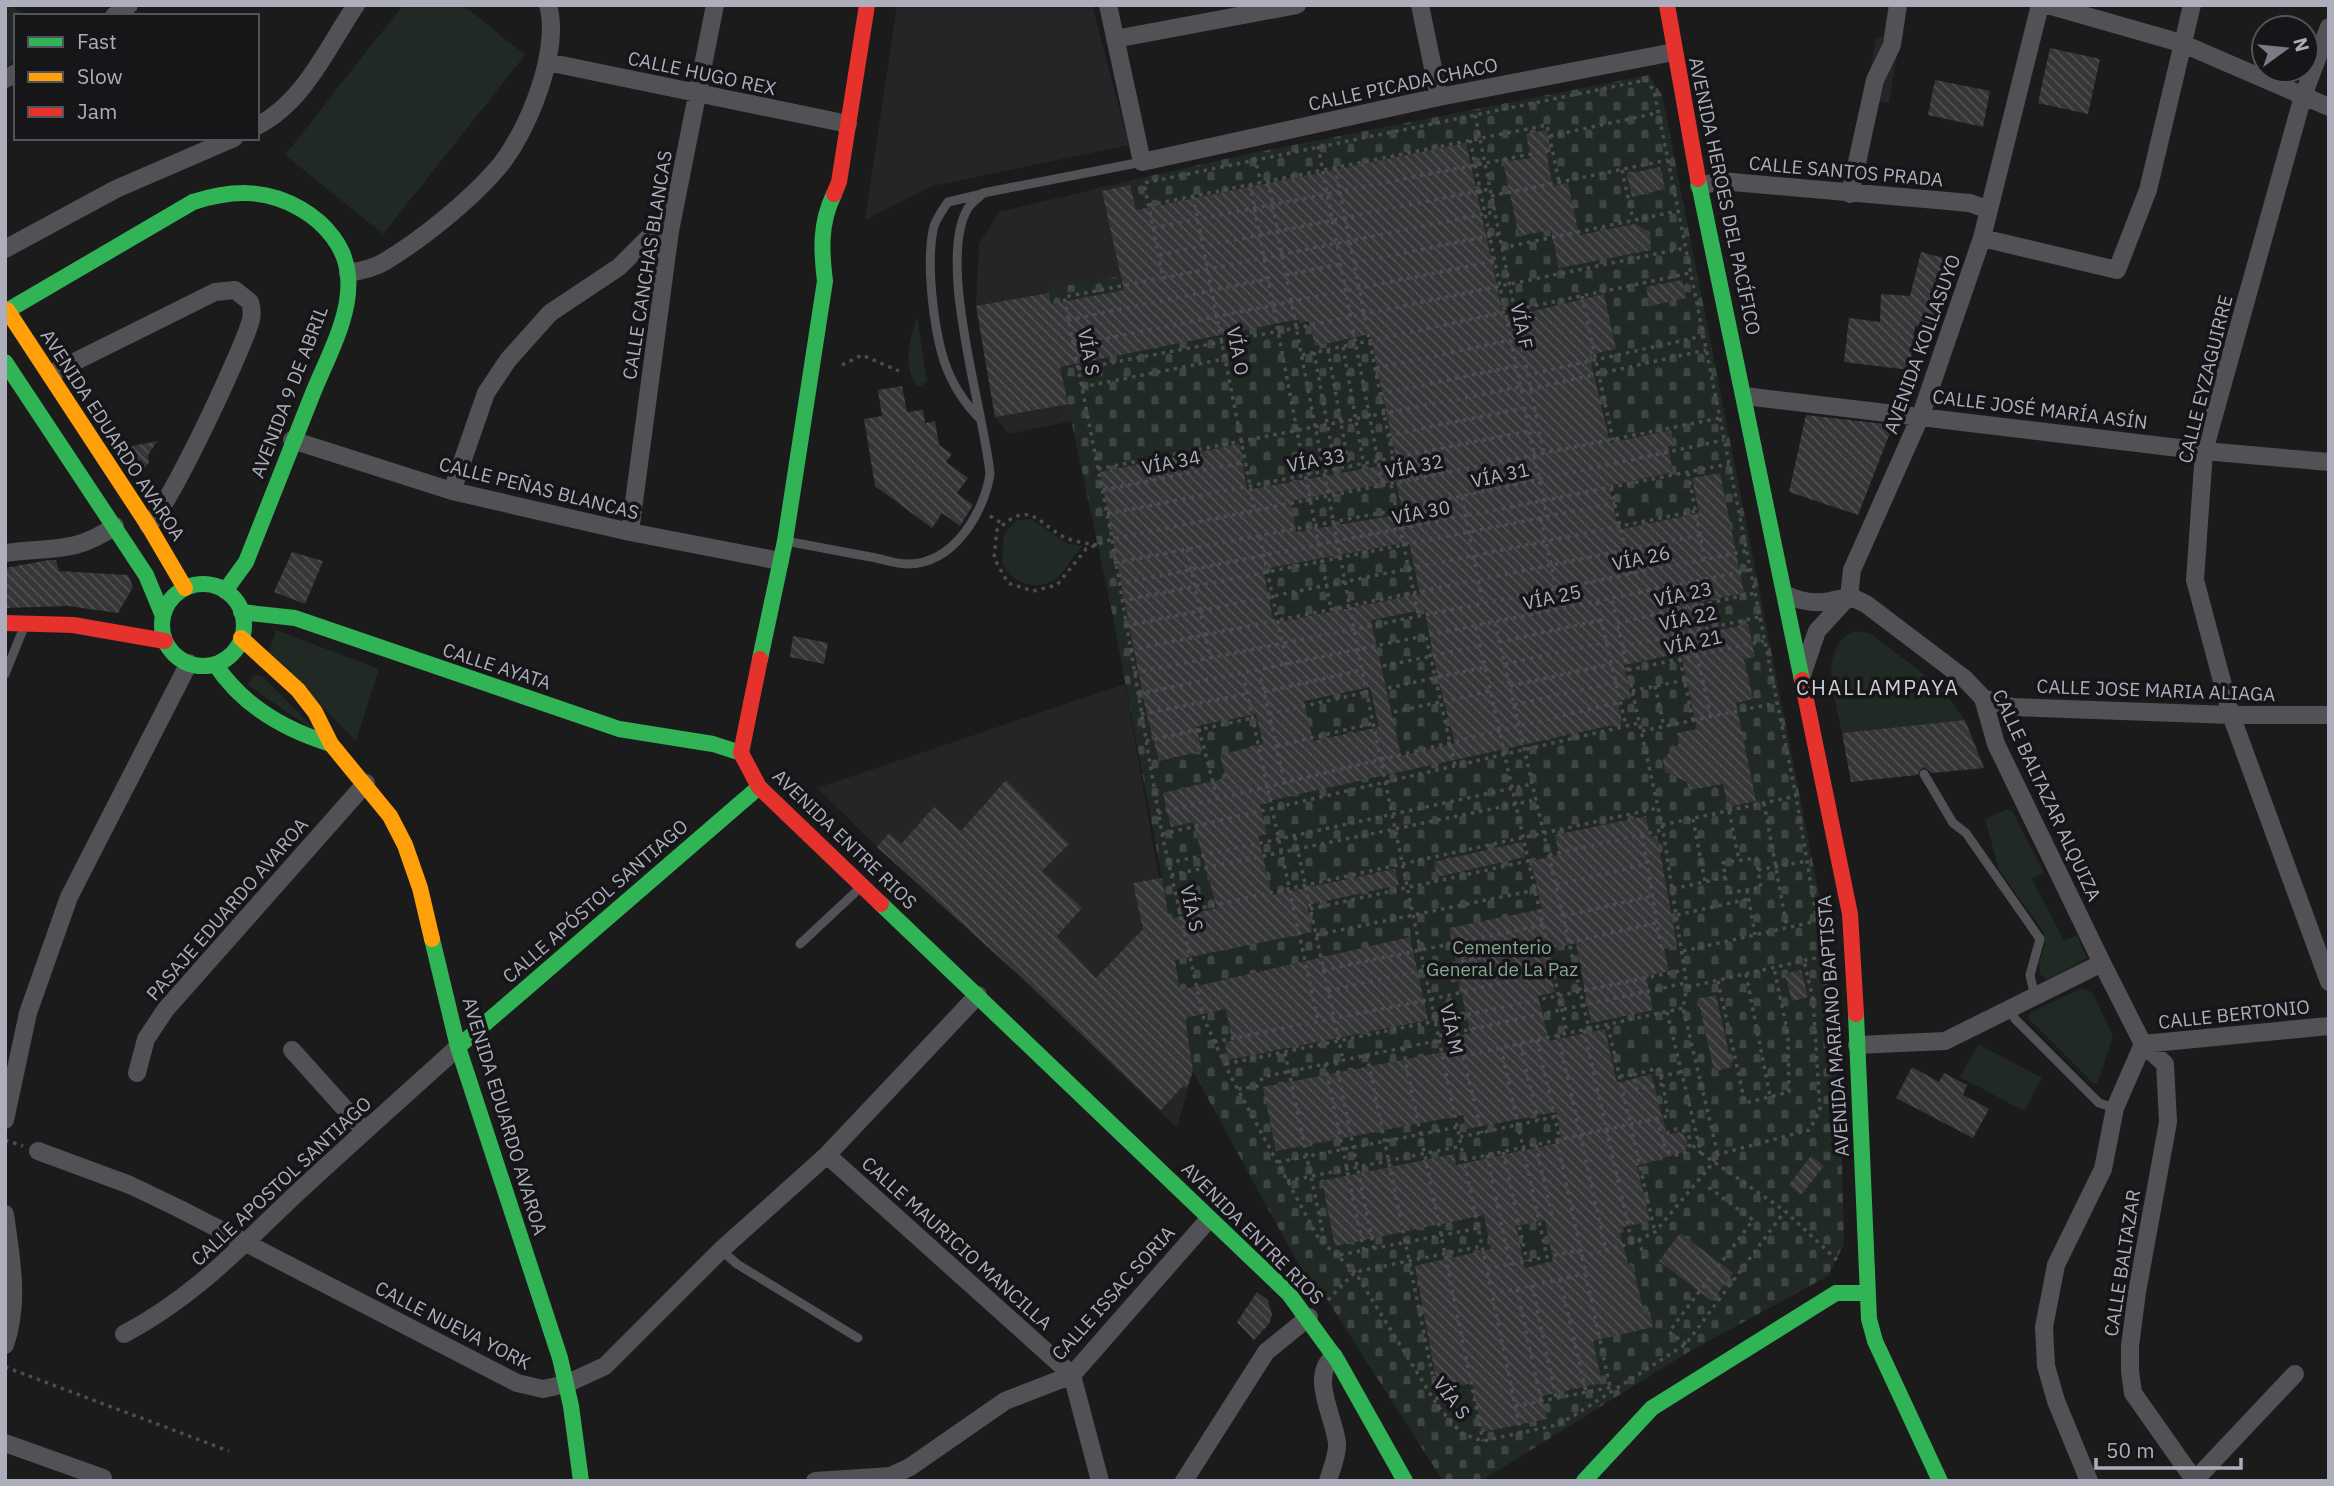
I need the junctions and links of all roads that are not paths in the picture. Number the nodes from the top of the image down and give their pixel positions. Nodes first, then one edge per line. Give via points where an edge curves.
1 (356, 5) edge
2 (548, 5) edge
3 (715, 5) edge
4 (867, 5) edge
5 (1108, 5) edge
6 (1297, 5) edge
7 (1420, 5) edge
8 (1667, 5) edge
9 (1898, 5) edge
10 (2040, 5) edge
11 (2048, 5) edge
12 (2192, 5) edge
13 (2329, 27) edge
14 (1115, 39) junction
15 (2180, 43) junction
16 (1674, 51) junction
17 (547, 62) junction
18 (698, 93) junction
19 (2303, 96) junction
20 (1439, 97) junction
21 (2329, 107) edge
22 (848, 124) junction
23 (259, 125) edge
24 (229, 140) edge
25 (1142, 162) junction
26 (1699, 186) junction
27 (983, 193) junction
28 (1850, 194) junction
29 (1989, 210) junction
30 (670, 231) junction
31 (1982, 238) junction
32 (5, 249) edge
33 (348, 273) junction
34 (6, 309) edge
35 (5, 362) edge
36 (50, 374) junction
37 (1745, 396) junction
38 (1921, 415) junction
39 (981, 420) junction
40 (292, 440) junction
41 (2204, 451) junction
42 (2329, 462) edge
43 (452, 491) junction
44 (148, 525) junction
45 (115, 526) junction
46 (629, 532) junction
47 (785, 541) junction
48 (5, 553) edge
49 (780, 561) junction
50 (184, 588) junction
51 (225, 591) junction
52 (1786, 595) junction
53 (1849, 596) junction
54 (241, 612) junction
55 (163, 616) junction
56 (26, 622) junction
57 (5, 623) edge
58 (242, 638) junction
59 (164, 641) junction
60 (189, 663) junction
61 (215, 664) junction
62 (5, 674) edge
63 (1801, 678) junction
64 (1983, 698) junction
65 (2231, 715) junction
66 (2329, 715) edge
67 (331, 744) junction
68 (741, 753) junction
69 (1924, 774) dead end
70 (366, 783) junction
71 (759, 787) junction
72 (862, 886) junction
73 (800, 944) dead end
74 (2102, 962) junction
75 (2329, 982) edge
76 (978, 995) junction
77 (2035, 997) junction
78 (2011, 1010) junction
79 (2329, 1026) edge
80 (2143, 1044) junction
81 (1857, 1045) junction
82 (458, 1047) junction
83 (292, 1050) dead end
84 (137, 1073) dead end
85 (2115, 1108) junction
86 (5, 1120) edge
87 (364, 1130) junction
88 (38, 1151) dead end
89 (827, 1155) junction
90 (5, 1214) edge
91 (1209, 1219) junction
92 (246, 1242) junction
93 (721, 1250) junction
94 (1866, 1293) junction
95 (1309, 1317) junction
96 (124, 1334) dead end
97 (858, 1338) dead end
98 (5, 1345) edge
99 (1334, 1356) junction
100 (2295, 1374) dead end
101 (1072, 1375) junction
102 (566, 1384) junction
103 (5, 1443) edge
104 (103, 1478) dead end
105 (1936, 1480) edge
106 (2195, 1480) edge
107 (581, 1481) edge
108 (815, 1481) edge
109 (1100, 1481) edge
110 (1184, 1481) edge
111 (1328, 1481) edge
112 (1405, 1481) edge
113 (1584, 1481) edge
114 (2089, 1481) edge

1 - 23 street via 298,93
2 - 17 street
3 - 18 street, CALLE CANCHAS BLANCAS
4 - 22 main road
5 - 14 street
6 - 14 street
7 - 20 street
8 - 16 main road, AVENIDA HEROES DEL PACÍFICO
9 - 28 street via 1892,45 1875,80
10 - 29 street, AVENIDA KOLLASUYO
11 - 15 street
12 - 15 street
13 - 19 street, CALLE EYZAGUIRRE
14 - 25 street
15 - 19 street
15 - 31 street via 2148,190 2117,270
16 - 20 street, CALLE PICADA CHACO
16 - 26 main road, AVENIDA HEROES DEL PACÍFICO
17 - 18 street, CALLE HUGO REX
17 - 33 street via 517,141 496,170 463,202 382,264
18 - 22 street, CALLE HUGO REX
18 - 30 street, CALLE CANCHAS BLANCAS
19 - 21 street
19 - 41 street, CALLE EYZAGUIRRE
20 - 25 street, CALLE PICADA CHACO
22 - 47 main road via 839,182 825,212 820,245 825,281
24 - 32 street via 116,189
25 - 27 lane
26 - 28 street, CALLE SANTOS PRADA via 1721,181
26 - 37 main road, AVENIDA HEROES DEL PACÍFICO
27 - 39 lane via 968,209 959,239 958,282
27 - 39 lane via 947,202 934,225 932,269 934,306 948,373 961,398
28 - 29 street, CALLE SANTOS PRADA via 1970,203
29 - 31 street, AVENIDA KOLLASUYO
30 - 43 street via 655,232 619,267 550,313 530,333 486,393
30 - 46 street, CALLE CANCHAS BLANCAS
31 - 38 street, AVENIDA KOLLASUYO
33 - 34 main road, AVENIDA 9 DE ABRIL via 341,247 308,213 261,193 238,191 193,202
33 - 40 main road, AVENIDA 9 DE ABRIL via 340,325
34 - 36 main road, AVENIDA EDUARDO AVAROA
35 - 45 main road
36 - 44 main road, AVENIDA EDUARDO AVAROA
36 - 44 street via 215,292 235,290 250,302 250,324 216,400 162,509
37 - 38 street, CALLE JOSÉ MARÍA ASÍN
37 - 52 main road, AVENIDA MARIANO BAPTISTA
38 - 41 street, CALLE JOSÉ MARÍA ASÍN
38 - 53 street, AVENIDA KOLLASUYO via 1852,570
39 - 47 lane via 990,474 986,495 973,522 936,556 910,564
40 - 43 street, CALLE PEÑAS BLANCAS
40 - 51 main road, AVENIDA 9 DE ABRIL via 246,562
41 - 42 street, CALLE JOSÉ MARÍA ASÍN
41 - 65 street, CALLE EYZAGUIRRE via 2195,580
43 - 46 street, CALLE PEÑAS BLANCAS
44 - 50 main road, AVENIDA EDUARDO AVAROA
45 - 48 street via 92,542 73,548
45 - 55 main road via 155,591
46 - 49 street, CALLE PEÑAS BLANCAS
47 - 49 main road
49 - 68 main road
50 - 51 main road via 205,584
50 - 55 main road via 170,600
51 - 54 main road
52 - 53 street via 1806,604
52 - 63 main road, AVENIDA MARIANO BAPTISTA
53 - 63 street via 1817,631
53 - 64 street, CALLE BALTAZAR ALQUIZA via 1965,679
54 - 58 main road
54 - 68 main road, CALLE AYATA via 295,618 619,729
55 - 59 main road
56 - 57 main road
56 - 59 main road via 119,631
56 - 62 lane
58 - 61 main road via 234,651
58 - 67 main road, AVENIDA EDUARDO AVAROA via 298,690 316,712
59 - 60 main road
60 - 61 main road
60 - 86 street via 69,897 28,1013
61 - 67 main road, AVENIDA EDUARDO AVAROA via 232,688 279,722 305,737
63 - 81 main road, AVENIDA MARIANO BAPTISTA via 1850,914
64 - 65 street, CALLE JOSE MARIA ALIAGA via 2013,707
64 - 74 street, CALLE BALTAZAR ALQUIZA via 1996,744
65 - 66 street, CALLE JOSE MARIA ALIAGA
65 - 75 street, CALLE EYZAGUIRRE
67 - 70 main road, AVENIDA EDUARDO AVAROA
68 - 71 main road, AVENIDA ENTRE RIOS
69 - 77 lane via 1953,823 1966,834 2040,939 2030,975
70 - 82 main road, AVENIDA EDUARDO AVAROA via 405,845 420,888
70 - 84 street, PASAJE EDUARDO AVAROA via 166,1009 146,1039
71 - 72 main road, AVENIDA ENTRE RIOS
71 - 82 main road, CALLE APÓSTOL SANTIAGO
72 - 73 lane
72 - 76 main road, AVENIDA ENTRE RIOS
74 - 77 street
74 - 80 street, CALLE BALTAZAR ALQUIZA
76 - 89 street, CALLE NUEVA YORK
76 - 91 main road, AVENIDA ENTRE RIOS
77 - 78 street
78 - 81 street via 1945,1041
78 - 85 lane via 2099,1103
79 - 80 street, CALLE BERTONIO
80 - 85 street
80 - 106 street, CALLE BALTAZAR via 2165,1064 2168,1122 2137,1292 2130,1371 2133,1392
81 - 94 main road, AVENIDA MARIANO BAPTISTA
82 - 87 street, CALLE APOSTOL SANTIAGO
82 - 102 main road, AVENIDA EDUARDO AVAROA
83 - 87 street
85 - 114 street via 2103,1169 2056,1265 2044,1327 2049,1378
87 - 92 street, CALLE APOSTOL SANTIAGO
88 - 92 street, CALLE NUEVA YORK via 130,1185
89 - 93 street, CALLE NUEVA YORK
89 - 101 street, CALLE MAURICIO MANCILLA
90 - 98 street via 14,1284
91 - 95 main road, AVENIDA ENTRE RIOS
91 - 101 street, CALLE ISSAC SORIA
92 - 96 street, CALLE APOSTOL SANTIAGO via 204,1283 164,1313
92 - 102 street, CALLE NUEVA YORK via 517,1383 543,1389
93 - 97 lane
93 - 102 street, CALLE NUEVA YORK via 605,1366
94 - 105 main road, AVENIDA MARIANO BAPTISTA via 1875,1341
94 - 113 main road via 1836,1293 1652,1408
95 - 99 main road, AVENIDA ENTRE RIOS
95 - 110 street via 1266,1352
99 - 111 street via 1321,1375 1338,1447
99 - 112 main road, AVENIDA ENTRE RIOS
100 - 106 street
101 - 108 street, CALLE ISSAC SORIA via 1006,1401 891,1476
101 - 109 street
102 - 107 main road, AVENIDA EDUARDO AVAROA
103 - 104 street

